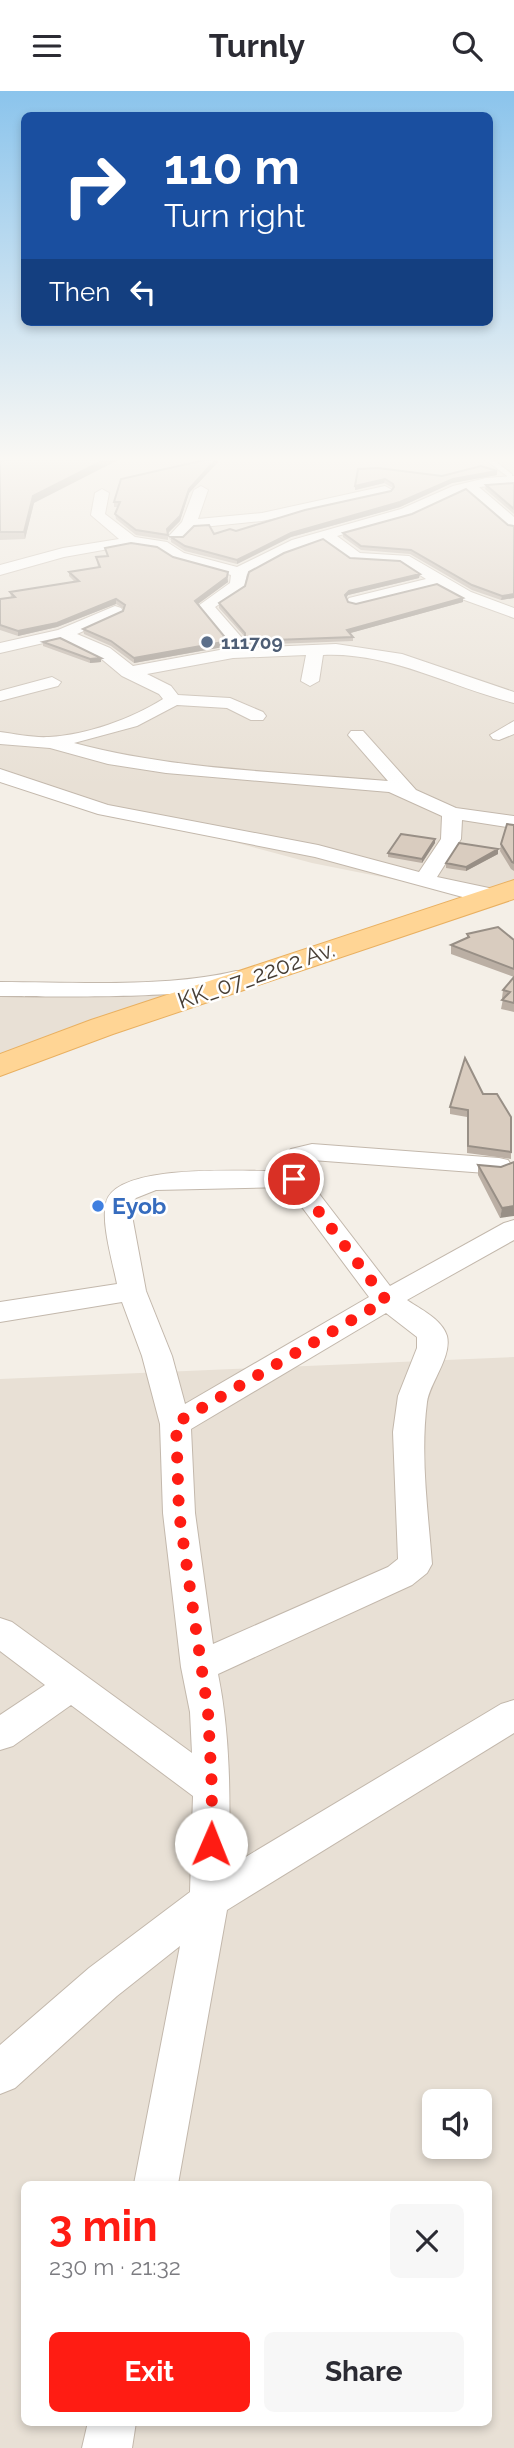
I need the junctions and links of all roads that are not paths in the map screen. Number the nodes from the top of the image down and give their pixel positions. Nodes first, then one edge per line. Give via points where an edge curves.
1 (216, 566) edge
2 (250, 566) edge
3 (416, 566) edge
4 (239, 572) junction
5 (439, 580) junction
6 (355, 601) edge
7 (115, 611) edge
8 (514, 613) edge
9 (63, 634) junction
10 (0, 648) edge
11 (315, 649) junction
12 (233, 653) junction
13 (128, 671) junction
14 (310, 681) dead end
15 (52, 682) dead end
16 (0, 696) edge
17 (514, 698) edge
18 (173, 700) junction
19 (257, 716) dead end
20 (357, 735) dead end
21 (0, 738) edge
22 (51, 743) junction
23 (0, 775) edge
24 (408, 792) junction
25 (452, 813) junction
26 (514, 822) edge
27 (424, 881) junction
28 (500, 901) edge
29 (346, 945) junction
30 (0, 989) edge
31 (0, 1066) edge
32 (0, 1079) edge
33 (499, 1166) edge
34 (294, 1179) junction
35 (514, 1229) edge
36 (132, 1291) junction
37 (386, 1300) junction
38 (0, 1312) edge
39 (176, 1423) junction
40 (0, 1632) edge
41 (199, 1667) junction
42 (72, 1685) junction
43 (514, 1716) edge
44 (0, 1735) edge
45 (212, 1789) junction
46 (209, 1900) junction
47 (0, 2073) edge
48 (157, 2181) edge
49 (111, 2426) edge
50 (107, 2448) edge

1 - 4 street
2 - 4 street
3 - 5 street
4 - 12 street via 237,585 206,606 235,639
5 - 6 street
5 - 8 street via 465,596
7 - 9 street
9 - 10 street
9 - 13 street via 104,652
11 - 12 street
11 - 14 street
11 - 17 street via 365,651 402,659
12 - 13 street
13 - 18 street via 165,690
15 - 16 street
18 - 19 street via 230,702
18 - 22 street via 127,725
20 - 24 street
21 - 22 street
22 - 24 street via 166,767
23 - 27 street via 105,810 318,851
24 - 25 street
25 - 26 street
25 - 27 street via 450,839
27 - 28 street
28 - 29 main road, KK_07_2202 Av.
28 - 32 main road
29 - 30 street via 219,983
29 - 31 main road, KK_07_2202 Av.
33 - 34 street via 312,1151 292,1161
34 - 36 street via 153,1182 127,1192 119,1202 119,1221
34 - 37 street
35 - 37 street
36 - 38 street
36 - 39 street via 158,1356
37 - 39 street
37 - 41 street via 432,1335 432,1348 413,1396 408,1433 415,1564 400,1576
39 - 41 street via 179,1513
40 - 42 street
41 - 45 street via 208,1712
42 - 44 street
42 - 45 street
43 - 46 street
45 - 46 street
46 - 47 street via 103,1982
46 - 48 street
49 - 50 street

